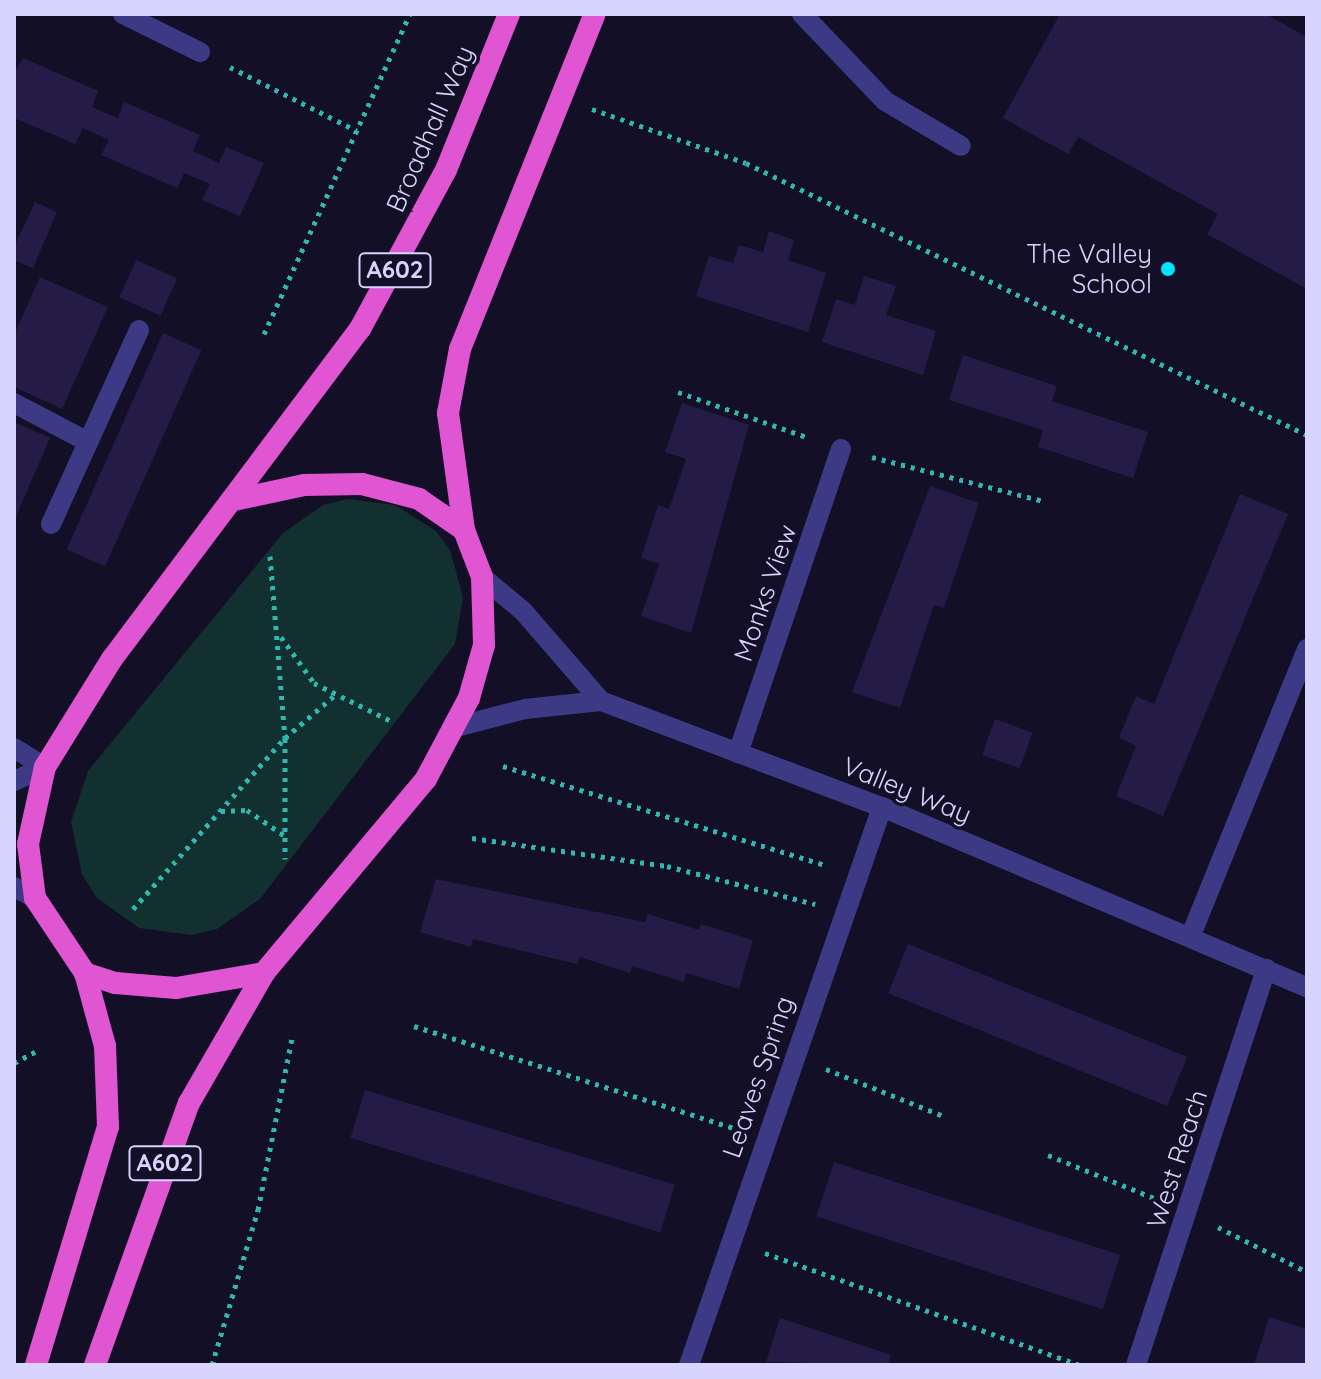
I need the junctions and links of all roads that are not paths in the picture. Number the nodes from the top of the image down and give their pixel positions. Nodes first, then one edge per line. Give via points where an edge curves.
1 (123, 14) edge
2 (509, 14) edge
3 (595, 14) edge
4 (802, 14) edge
5 (200, 52) road end
6 (961, 146) dead end
7 (139, 330) dead end
8 (14, 403) edge
9 (88, 442) junction
10 (841, 449) dead end
11 (234, 500) junction
12 (51, 524) dead end
13 (464, 530) junction
14 (482, 577) junction
15 (1307, 649) edge
16 (601, 701) junction
17 (456, 727) junction
18 (14, 748) edge
19 (738, 753) junction
20 (45, 767) junction
21 (14, 781) edge
22 (882, 807) junction
23 (14, 887) edge
24 (35, 898) junction
25 (1191, 935) junction
26 (1266, 969) junction
27 (85, 973) junction
28 (264, 973) junction
29 (1307, 987) edge
30 (36, 1365) edge
31 (95, 1365) edge
32 (689, 1365) edge
33 (1136, 1365) edge

1 - 5 street
2 - 11 highway, Broadhall Way / A602 via 406,252 315,396
3 - 13 highway via 460,349 448,413
4 - 6 street via 885,101
7 - 9 street
8 - 9 street
9 - 12 street
10 - 19 street, Monks View
11 - 13 highway via 304,485 362,484 419,499
11 - 20 highway, Broadhall Way via 112,659
13 - 14 highway
14 - 16 street, Valley Way via 523,611
14 - 17 highway via 484,645
15 - 25 street
16 - 17 street, Valley Way via 525,709
16 - 19 street, Valley Way
17 - 28 highway via 426,779
18 - 20 street
19 - 22 street, Valley Way
20 - 21 street
20 - 24 highway, Broadhall Way via 28,844
22 - 25 street, Valley Way
22 - 32 street, Leaves Spring
23 - 24 street
24 - 27 highway
25 - 26 street, Valley Way
26 - 29 street, Valley Way
26 - 33 street, West Reach
27 - 28 highway via 148,988
27 - 30 highway, A602 via 105,1046 108,1127
28 - 31 highway, A602 via 189,1103

